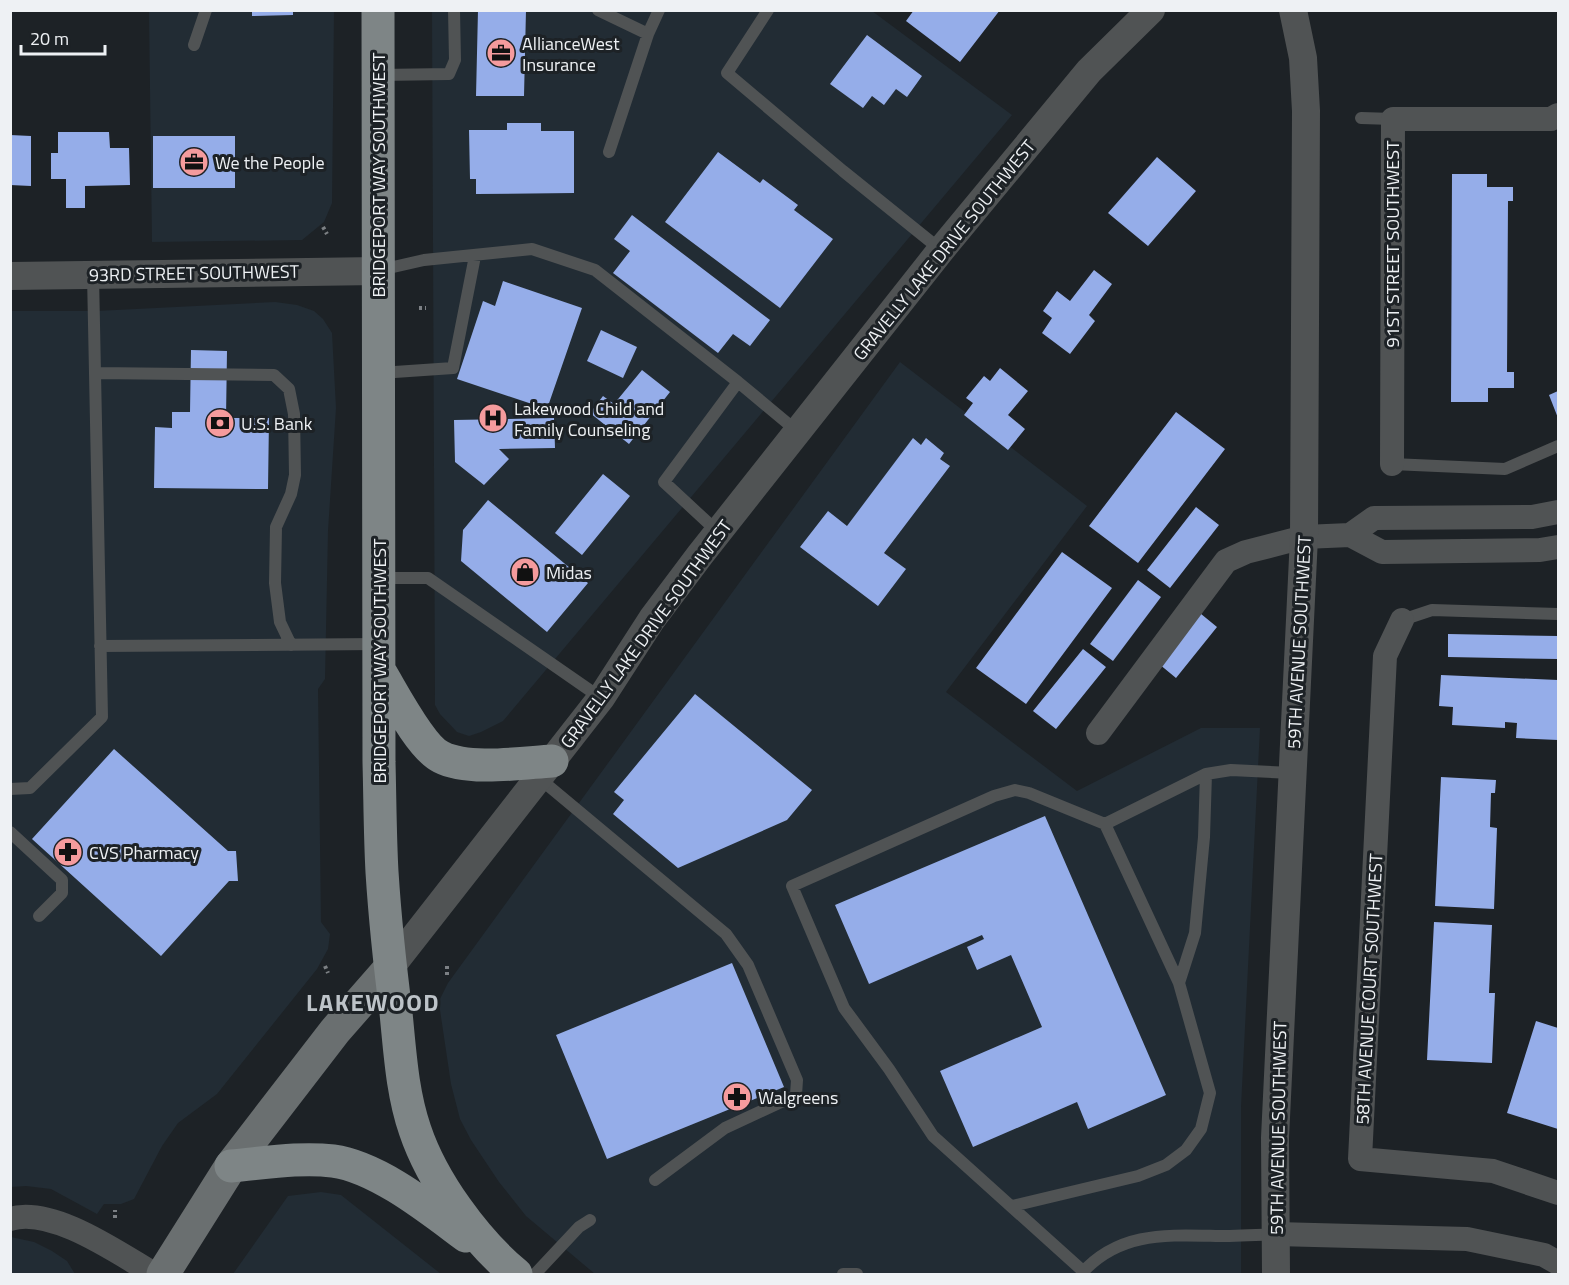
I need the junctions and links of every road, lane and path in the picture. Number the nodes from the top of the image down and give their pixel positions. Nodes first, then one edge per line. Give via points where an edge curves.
1 (206, 10) edge
2 (378, 10) edge
3 (454, 10) edge
4 (598, 10) edge
5 (659, 10) edge
6 (768, 10) edge
7 (1151, 10) edge
8 (1293, 10) edge
9 (648, 34) junction
10 (194, 45) dead end
11 (378, 75) junction
12 (1558, 115) edge
13 (1361, 118) dead end
14 (1393, 119) junction
15 (609, 152) dead end
16 (323, 227) dead end
17 (327, 234) dead end
18 (941, 250) junction
19 (475, 256) junction
20 (378, 270) junction
21 (93, 275) junction
22 (10, 276) edge
23 (419, 308) dead end
24 (426, 308) dead end
25 (95, 373) junction
26 (378, 373) junction
27 (738, 382) junction
28 (798, 432) junction
29 (1558, 446) edge
30 (1392, 464) joint
31 (1558, 512) edge
32 (718, 532) junction
33 (1350, 535) junction
34 (1304, 537) junction
35 (1558, 547) edge
36 (379, 578) junction
37 (1558, 614) edge
38 (1402, 620) joint
39 (291, 645) junction
40 (100, 646) junction
41 (379, 657) junction
42 (601, 698) junction
43 (1098, 733) dead end
44 (545, 770) junction
45 (1292, 773) junction
46 (1206, 774) junction
47 (10, 789) edge
48 (1106, 824) junction
49 (10, 832) edge
50 (39, 916) dead end
51 (325, 966) dead end
52 (447, 966) dead end
53 (390, 968) junction
54 (328, 973) dead end
55 (447, 975) dead end
56 (1179, 983) junction
57 (436, 1003) dead end
58 (431, 1009) dead end
59 (231, 1166) junction
60 (655, 1180) dead end
61 (1558, 1193) edge
62 (1012, 1206) junction
63 (116, 1210) dead end
64 (115, 1218) dead end
65 (10, 1219) edge
66 (590, 1220) dead end
67 (1276, 1234) junction
68 (1558, 1263) edge
69 (510, 1269) edge
70 (1083, 1273) edge
71 (154, 1275) edge
72 (164, 1275) edge
73 (535, 1275) edge
74 (843, 1275) edge
75 (857, 1275) edge
76 (1276, 1275) edge

1 - 10 lane
2 - 11 main road, BRIDGEPORT WAY SOUTHWEST
3 - 11 lane via 455,60 449,74
4 - 9 lane
5 - 9 lane
6 - 18 lane via 727,73
7 - 18 street, GRAVELLY LAKE DRIVE SOUTHWEST via 1089,71
8 - 34 street, 59TH AVENUE SOUTHWEST via 1303,58 1306,111
9 - 15 lane
11 - 20 main road, BRIDGEPORT WAY SOUTHWEST
12 - 14 street, 91ST STREET SOUTHWEST via 1551,119
13 - 14 lane
14 - 30 street, 91ST STREET SOUTHWEST
16 - 17 path
18 - 28 street, GRAVELLY LAKE DRIVE SOUTHWEST
19 - 20 lane via 424,260
19 - 26 lane via 453,368
19 - 27 lane via 531,249 595,270
20 - 21 street, 93RD STREET SOUTHWEST
20 - 26 main road, BRIDGEPORT WAY SOUTHWEST
21 - 22 street, 93RD STREET SOUTHWEST
21 - 25 lane
23 - 24 path
25 - 39 lane via 274,375 289,389 294,414 295,476 276,527 275,583 280,622
25 - 40 lane
26 - 36 main road, BRIDGEPORT WAY SOUTHWEST
27 - 28 lane
27 - 32 lane via 664,482
28 - 32 street, GRAVELLY LAKE DRIVE SOUTHWEST
29 - 30 lane via 1504,469
31 - 33 street via 1532,517 1374,518
32 - 42 street, GRAVELLY LAKE DRIVE SOUTHWEST via 652,619
33 - 34 street
33 - 35 street via 1382,552
34 - 43 street via 1226,561
34 - 45 street, 59TH AVENUE SOUTHWEST
36 - 41 main road, BRIDGEPORT WAY SOUTHWEST
36 - 42 lane via 428,578
37 - 38 lane via 1432,610
38 - 61 street, 58TH AVENUE COURT SOUTHWEST via 1385,656 1360,1159 1493,1171
39 - 40 lane
39 - 41 lane
40 - 47 lane via 102,717 30,788
41 - 44 main road via 423,741 440,757 469,765
41 - 53 main road, BRIDGEPORT WAY SOUTHWEST via 382,870
42 - 44 street, GRAVELLY LAKE DRIVE SOUTHWEST
44 - 53 street, GRAVELLY LAKE DRIVE SOUTHWEST
44 - 60 lane via 726,934 748,965 797,1080 796,1095 726,1128
45 - 46 lane via 1230,770
45 - 67 street, 59TH AVENUE SOUTHWEST via 1275,1138
46 - 48 lane
46 - 56 lane via 1195,933
48 - 56 lane
48 - 62 lane via 1015,790 792,886 844,1008 933,1136
49 - 50 lane via 62,880 62,893
51 - 54 path
52 - 55 path
53 - 59 main road, GRAVELLY LAKE DRIVE SOUTHWEST via 335,1031
53 - 69 main road, BRIDGEPORT WAY SOUTHWEST via 404,1088 415,1131 459,1214
56 - 62 lane via 1210,1093 1201,1129 1186,1150 1166,1165 1138,1176
57 - 58 path
59 - 69 main road via 323,1160 374,1175
59 - 72 main road, GRAVELLY LAKE DRIVE SOUTHWEST
62 - 70 lane
63 - 64 path
65 - 71 street via 22,1215 67,1225
66 - 73 lane
67 - 68 street via 1467,1239 1544,1255
67 - 70 lane via 1144,1238 1106,1252
67 - 76 street, 59TH AVENUE SOUTHWEST
74 - 75 lane

